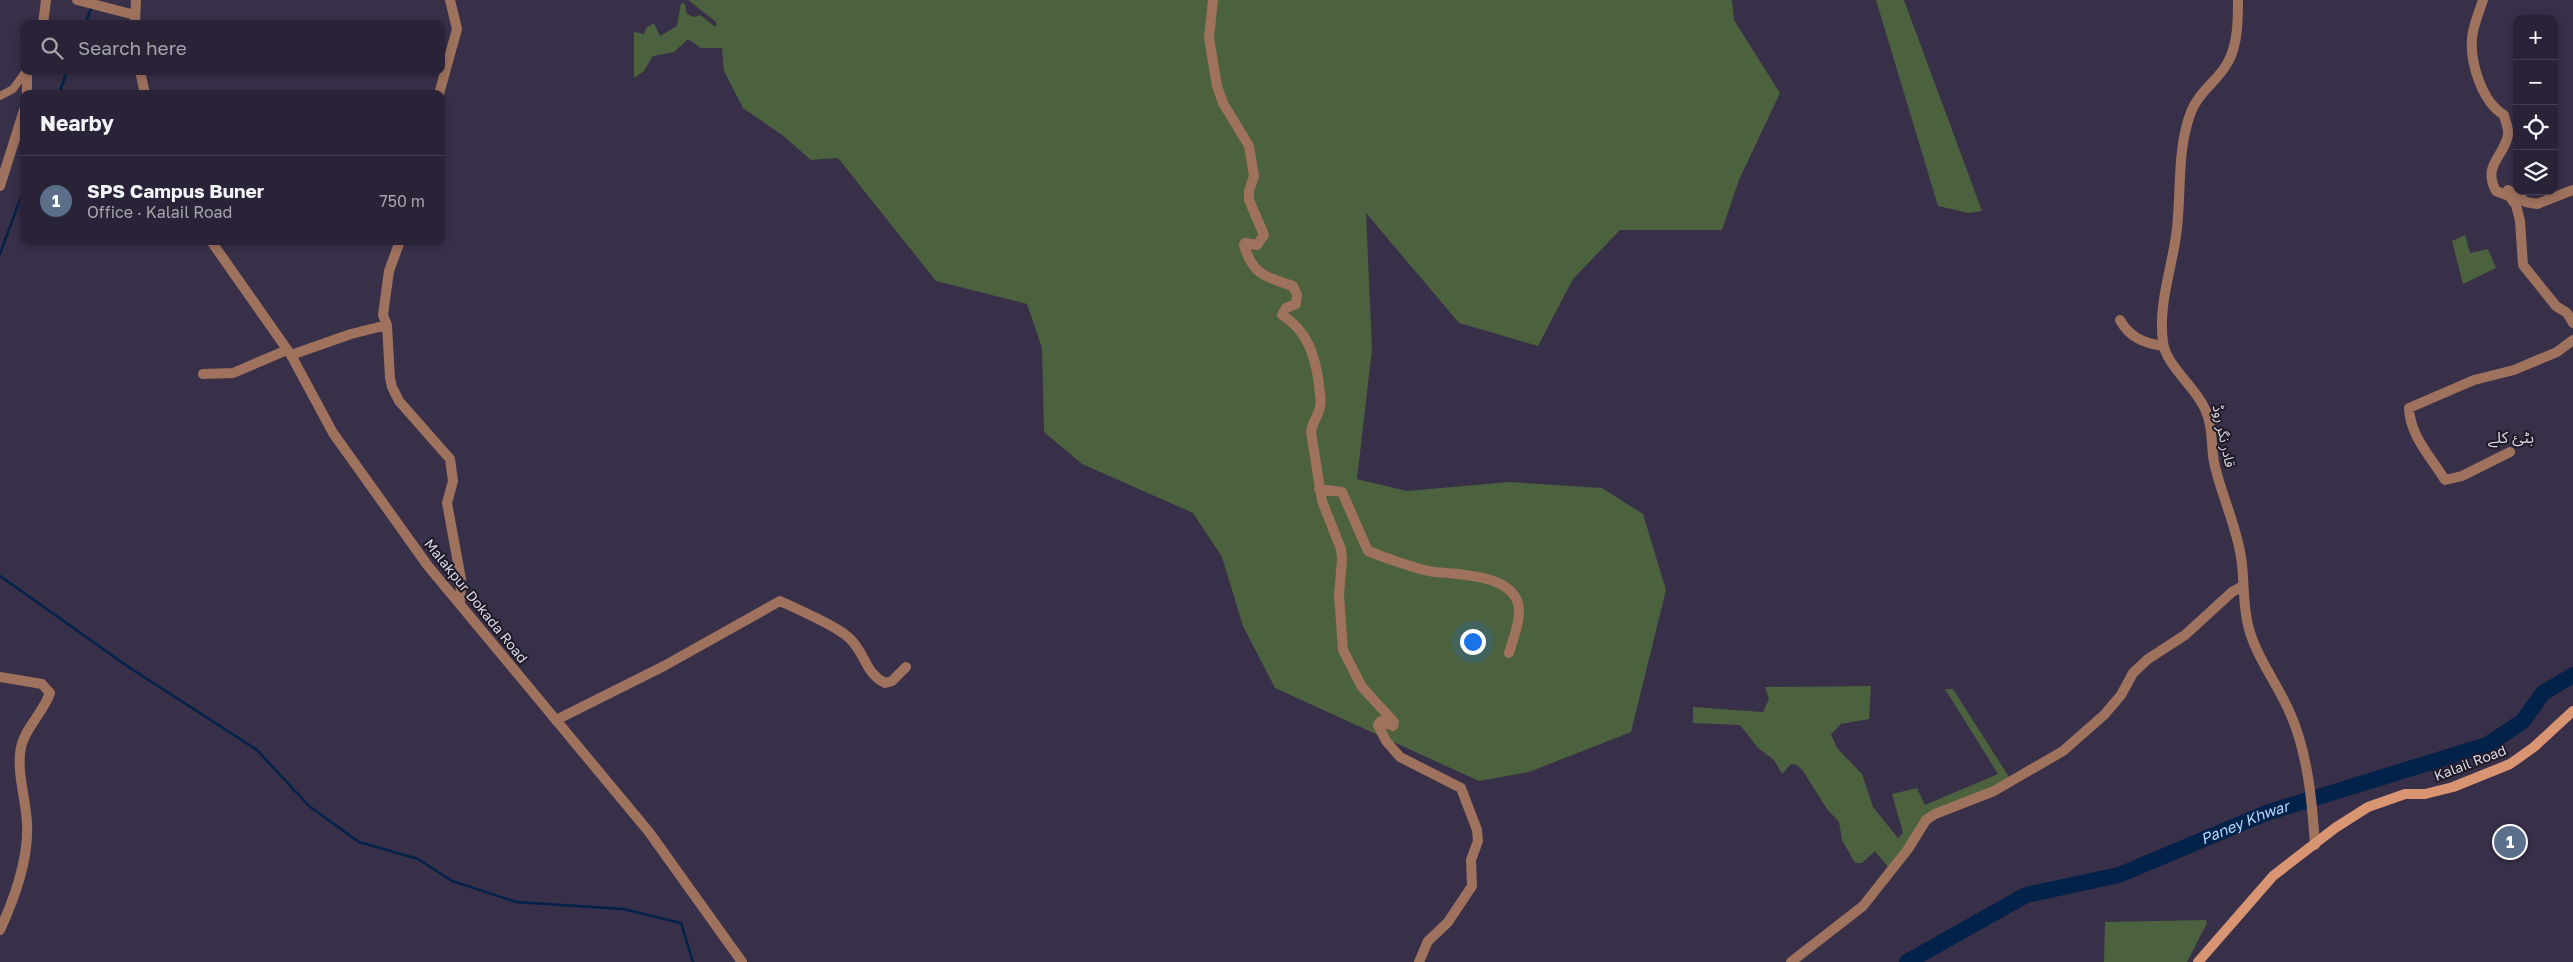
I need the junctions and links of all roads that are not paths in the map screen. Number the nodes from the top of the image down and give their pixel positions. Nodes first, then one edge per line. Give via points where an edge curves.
1 (46, 0) edge
2 (77, 0) edge
3 (136, 0) edge
4 (450, 0) edge
5 (1213, 0) edge
6 (2238, 0) edge
7 (2483, 0) edge
8 (44, 20) edge
9 (135, 20) edge
10 (445, 72) edge
11 (24, 75) edge
12 (27, 75) edge
13 (141, 75) edge
14 (444, 75) edge
15 (27, 90) edge
16 (144, 90) edge
17 (440, 90) edge
18 (0, 96) edge
19 (20, 123) edge
20 (0, 186) edge
21 (2573, 190) edge
22 (2498, 192) junction
23 (214, 245) edge
24 (399, 245) edge
25 (2120, 320) dead end
26 (2569, 321) edge
27 (387, 326) junction
28 (2573, 340) edge
29 (2163, 346) junction
30 (289, 353) junction
31 (203, 374) dead end
32 (2510, 452) dead end
33 (1320, 489) junction
34 (2243, 586) junction
35 (460, 604) junction
36 (1509, 653) dead end
37 (906, 667) dead end
38 (0, 676) edge
39 (2573, 711) edge
40 (556, 720) junction
41 (2315, 845) junction
42 (0, 930) edge
43 (742, 962) edge
44 (1419, 962) edge
45 (1791, 962) edge
46 (2198, 962) edge

1 - 8 street
2 - 9 street
3 - 9 street
4 - 10 street via 457,29
5 - 33 street via 1209,38 1217,86 1223,103 1249,146 1254,176 1249,200 1264,235 1257,245 1245,243 1245,249 1256,269 1265,276 1293,286 1297,295 1296,304 1286,308 1282,315 1296,324 1307,340 1317,373 1320,406 1311,432
6 - 29 street, قادر نگر روڈ via 2234,47 2228,62 2197,98 2190,115 2180,172 2176,235 2165,289 2161,330
7 - 22 street via 2472,38 2475,63 2484,96 2494,109 2504,115 2508,135 2491,174 2492,184
11 - 18 street via 13,88
12 - 15 street
13 - 16 street
14 - 17 street
19 - 20 street
21 - 22 street via 2537,204 2526,202 2508,190
22 - 26 street via 2509,196 2516,205 2523,265 2556,306 2567,313
23 - 30 street, Malakpur Dokada Road
24 - 27 street via 390,271 383,315
25 - 29 street via 2133,336 2145,343
27 - 30 street
27 - 35 street via 392,387 400,401 450,459 453,481 447,504 461,579
28 - 32 street via 2556,352 2528,364 2474,380 2409,408 2409,421 2445,480 2462,476
29 - 34 street, قادر نگر روڈ via 2168,358 2200,397 2208,415 2214,463 2238,542
30 - 31 street via 233,373
30 - 35 street, Malakpur Dokada Road via 333,433 428,566
33 - 36 street via 1342,492 1368,551 1433,572 1490,580 1511,590 1520,610
33 - 44 street via 1342,559 1339,595 1346,660 1362,687 1394,722 1394,726 1381,720 1378,724 1386,741 1400,757 1461,788 1477,830 1478,841 1471,860 1472,886 1448,922 1428,941
34 - 41 street, قادر نگر روڈ via 2249,629 2300,738
34 - 45 street via 2184,635 2148,659 2104,715 2063,751 1994,791 1926,820 1908,849 1863,906
35 - 40 street, Malakpur Dokada Road
37 - 40 street via 892,681 886,683 874,678 852,640 817,618 780,601 664,666
38 - 42 street via 42,684 50,694 21,747 27,850
39 - 41 main road, Kalail Road via 2510,764 2453,787 2425,794 2405,794 2368,807
40 - 43 street, Malakpur Dokada Road via 649,832
41 - 46 main road, Kalail Road via 2273,876

